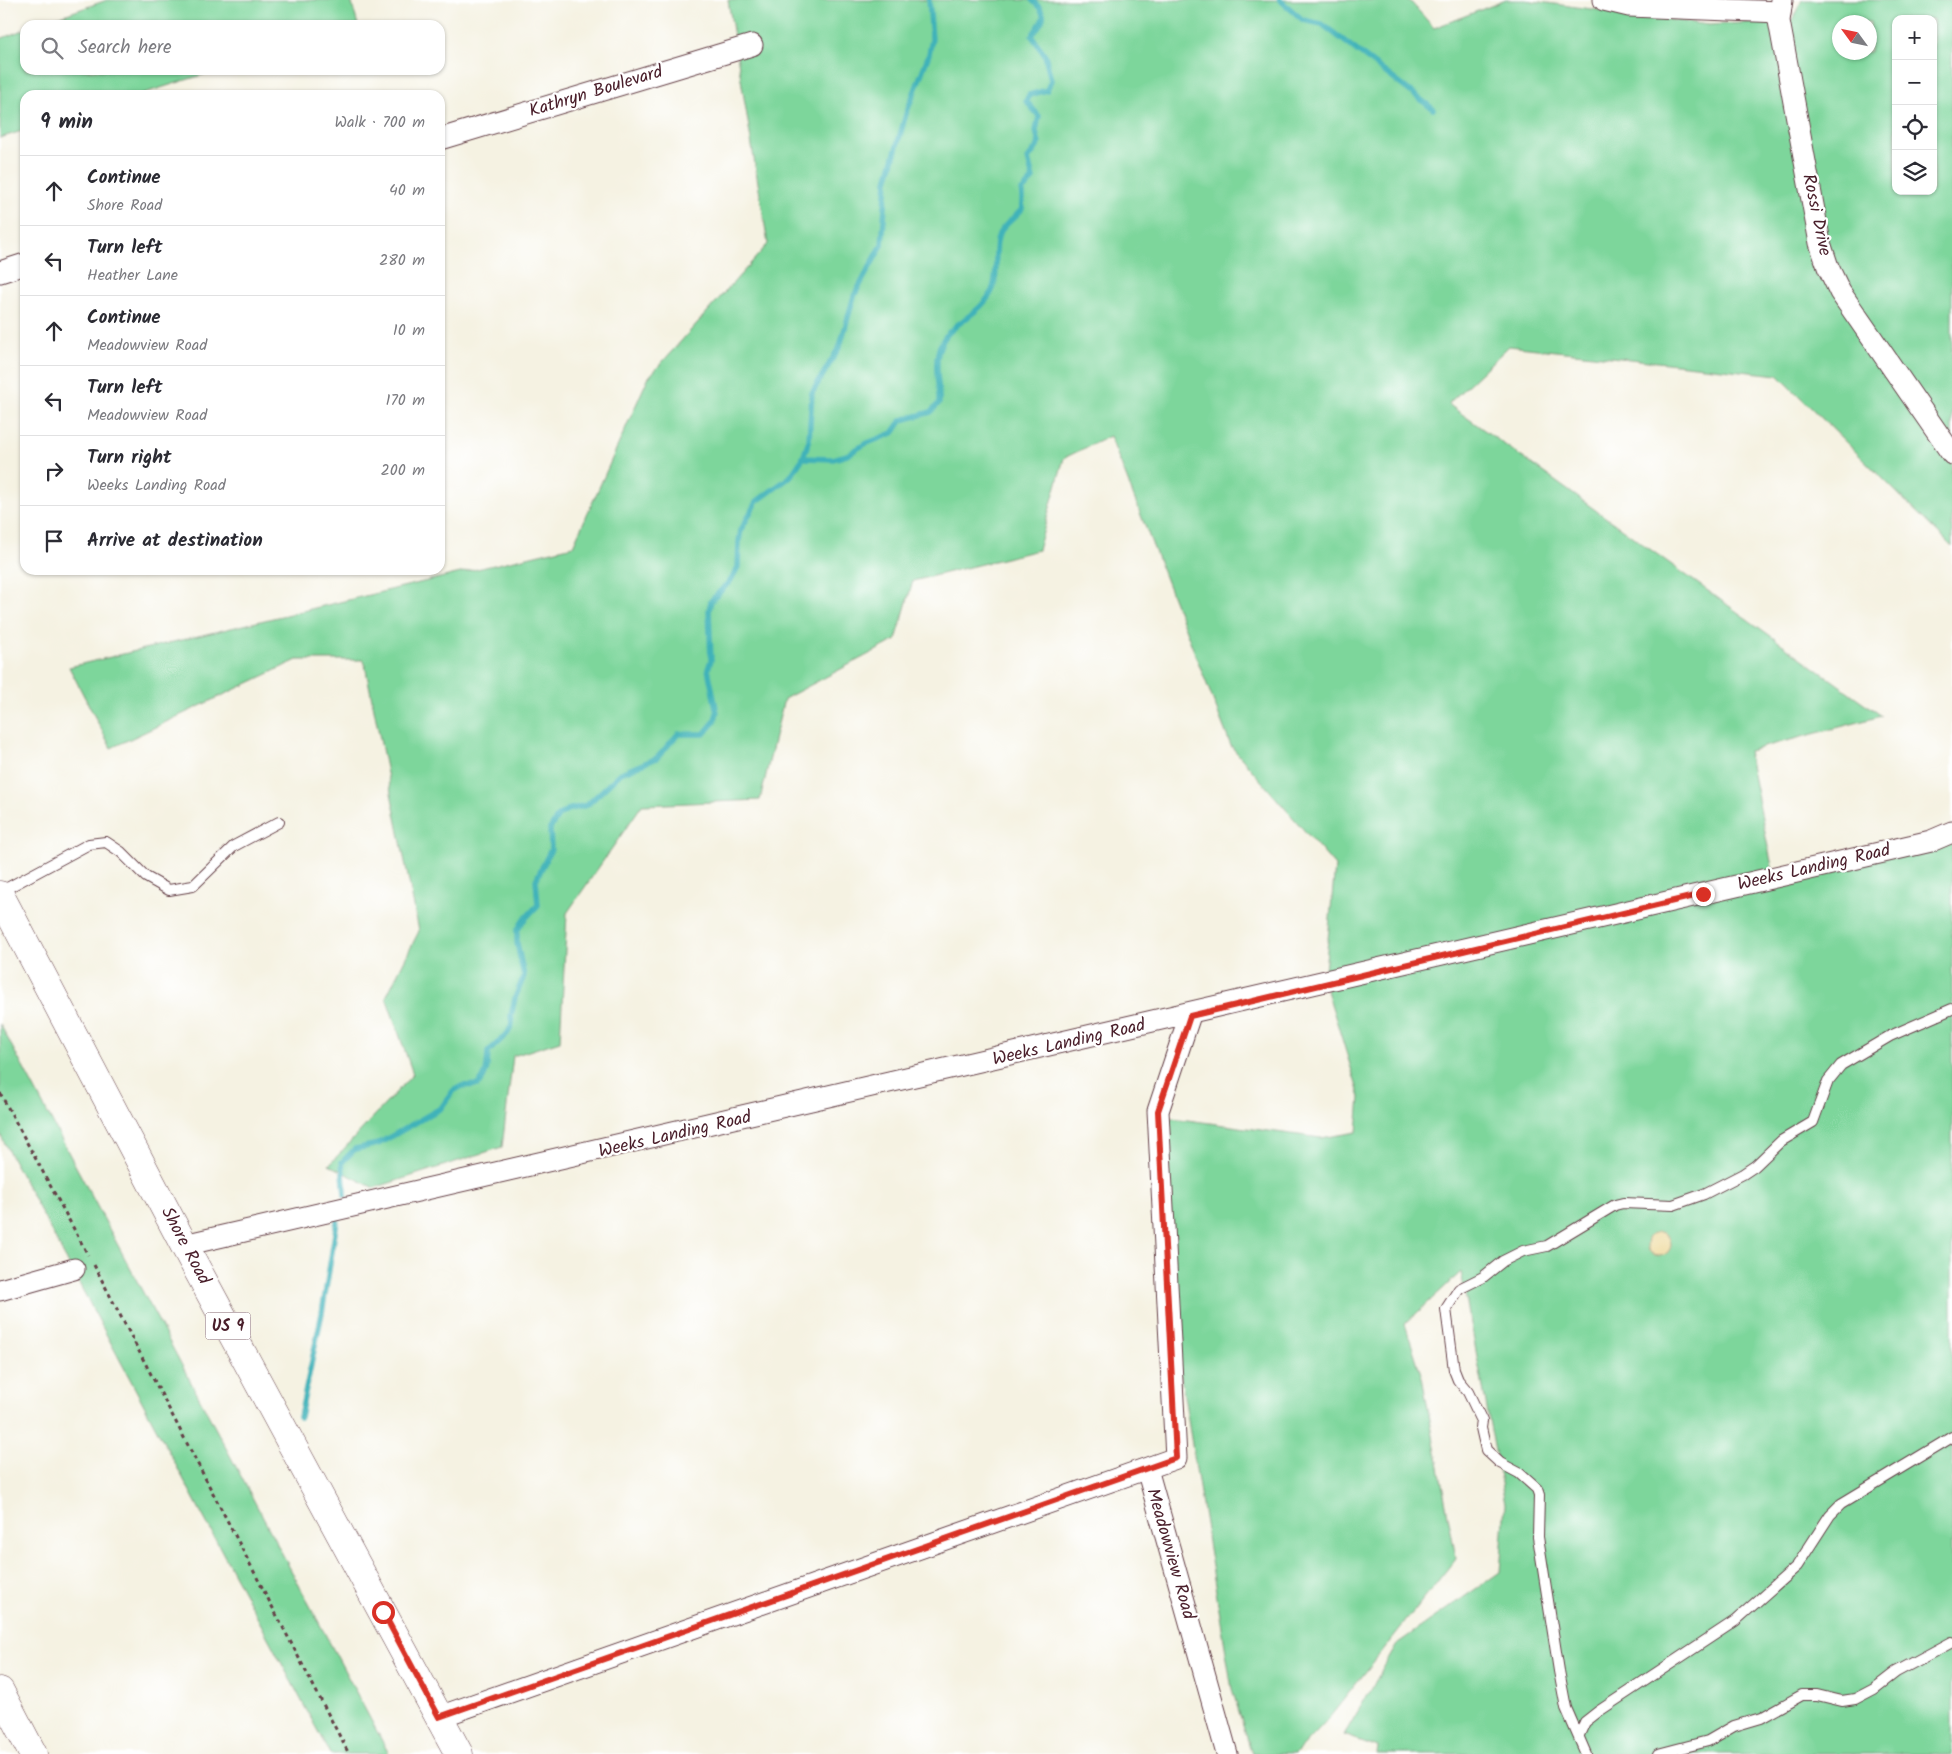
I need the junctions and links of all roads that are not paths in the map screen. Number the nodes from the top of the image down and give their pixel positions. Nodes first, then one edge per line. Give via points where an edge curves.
1 (1604, 0) edge
2 (1781, 6) edge
3 (752, 46) dead end
4 (445, 138) edge
5 (20, 266) edge
6 (0, 272) edge
7 (1952, 454) edge
8 (279, 822) dead end
9 (1952, 832) edge
10 (0, 893) edge
11 (1952, 1009) edge
12 (1190, 1016) junction
13 (184, 1245) junction
14 (74, 1269) dead end
15 (0, 1290) edge
16 (1952, 1437) edge
17 (1147, 1469) junction
18 (1952, 1642) edge
19 (0, 1691) edge
20 (439, 1717) junction
21 (1579, 1735) junction
22 (33, 1754) edge
23 (459, 1754) edge
24 (1227, 1754) edge
25 (1586, 1754) edge
26 (1658, 1754) edge

1 - 2 street via 1629,6
2 - 7 street, Rossi Drive via 1779,21 1818,233 1828,267 1840,292
3 - 4 street, Kathryn Boulevard
5 - 6 street
8 - 10 lane via 234,846 194,886 169,890 146,877 122,852 106,842 90,844
9 - 12 street, Weeks Landing Road via 1911,845
10 - 13 main road, Shore Road / US 9
11 - 21 lane via 1890,1036 1841,1065 1828,1081 1813,1122 1781,1141 1755,1166 1735,1179 1673,1205 1615,1205 1547,1246 1523,1251 1503,1261 1483,1277 1459,1289 1449,1301 1446,1309 1454,1370 1482,1421 1483,1444 1492,1458 1519,1473 1537,1489 1539,1495 1538,1537 1556,1653 1566,1708
12 - 13 street, Weeks Landing Road
12 - 17 street, Meadowview Road via 1158,1111 1176,1458
13 - 20 main road, Shore Road / US 9
14 - 15 street
16 - 21 lane via 1842,1504 1830,1515 1796,1566 1735,1621 1599,1711 1585,1722
17 - 20 street
17 - 24 street, Meadowview Road
18 - 26 lane via 1896,1672 1855,1699 1842,1701 1802,1695 1761,1718 1734,1726 1708,1741
19 - 22 main road
20 - 23 main road, Shore Road / US 9
21 - 25 lane

